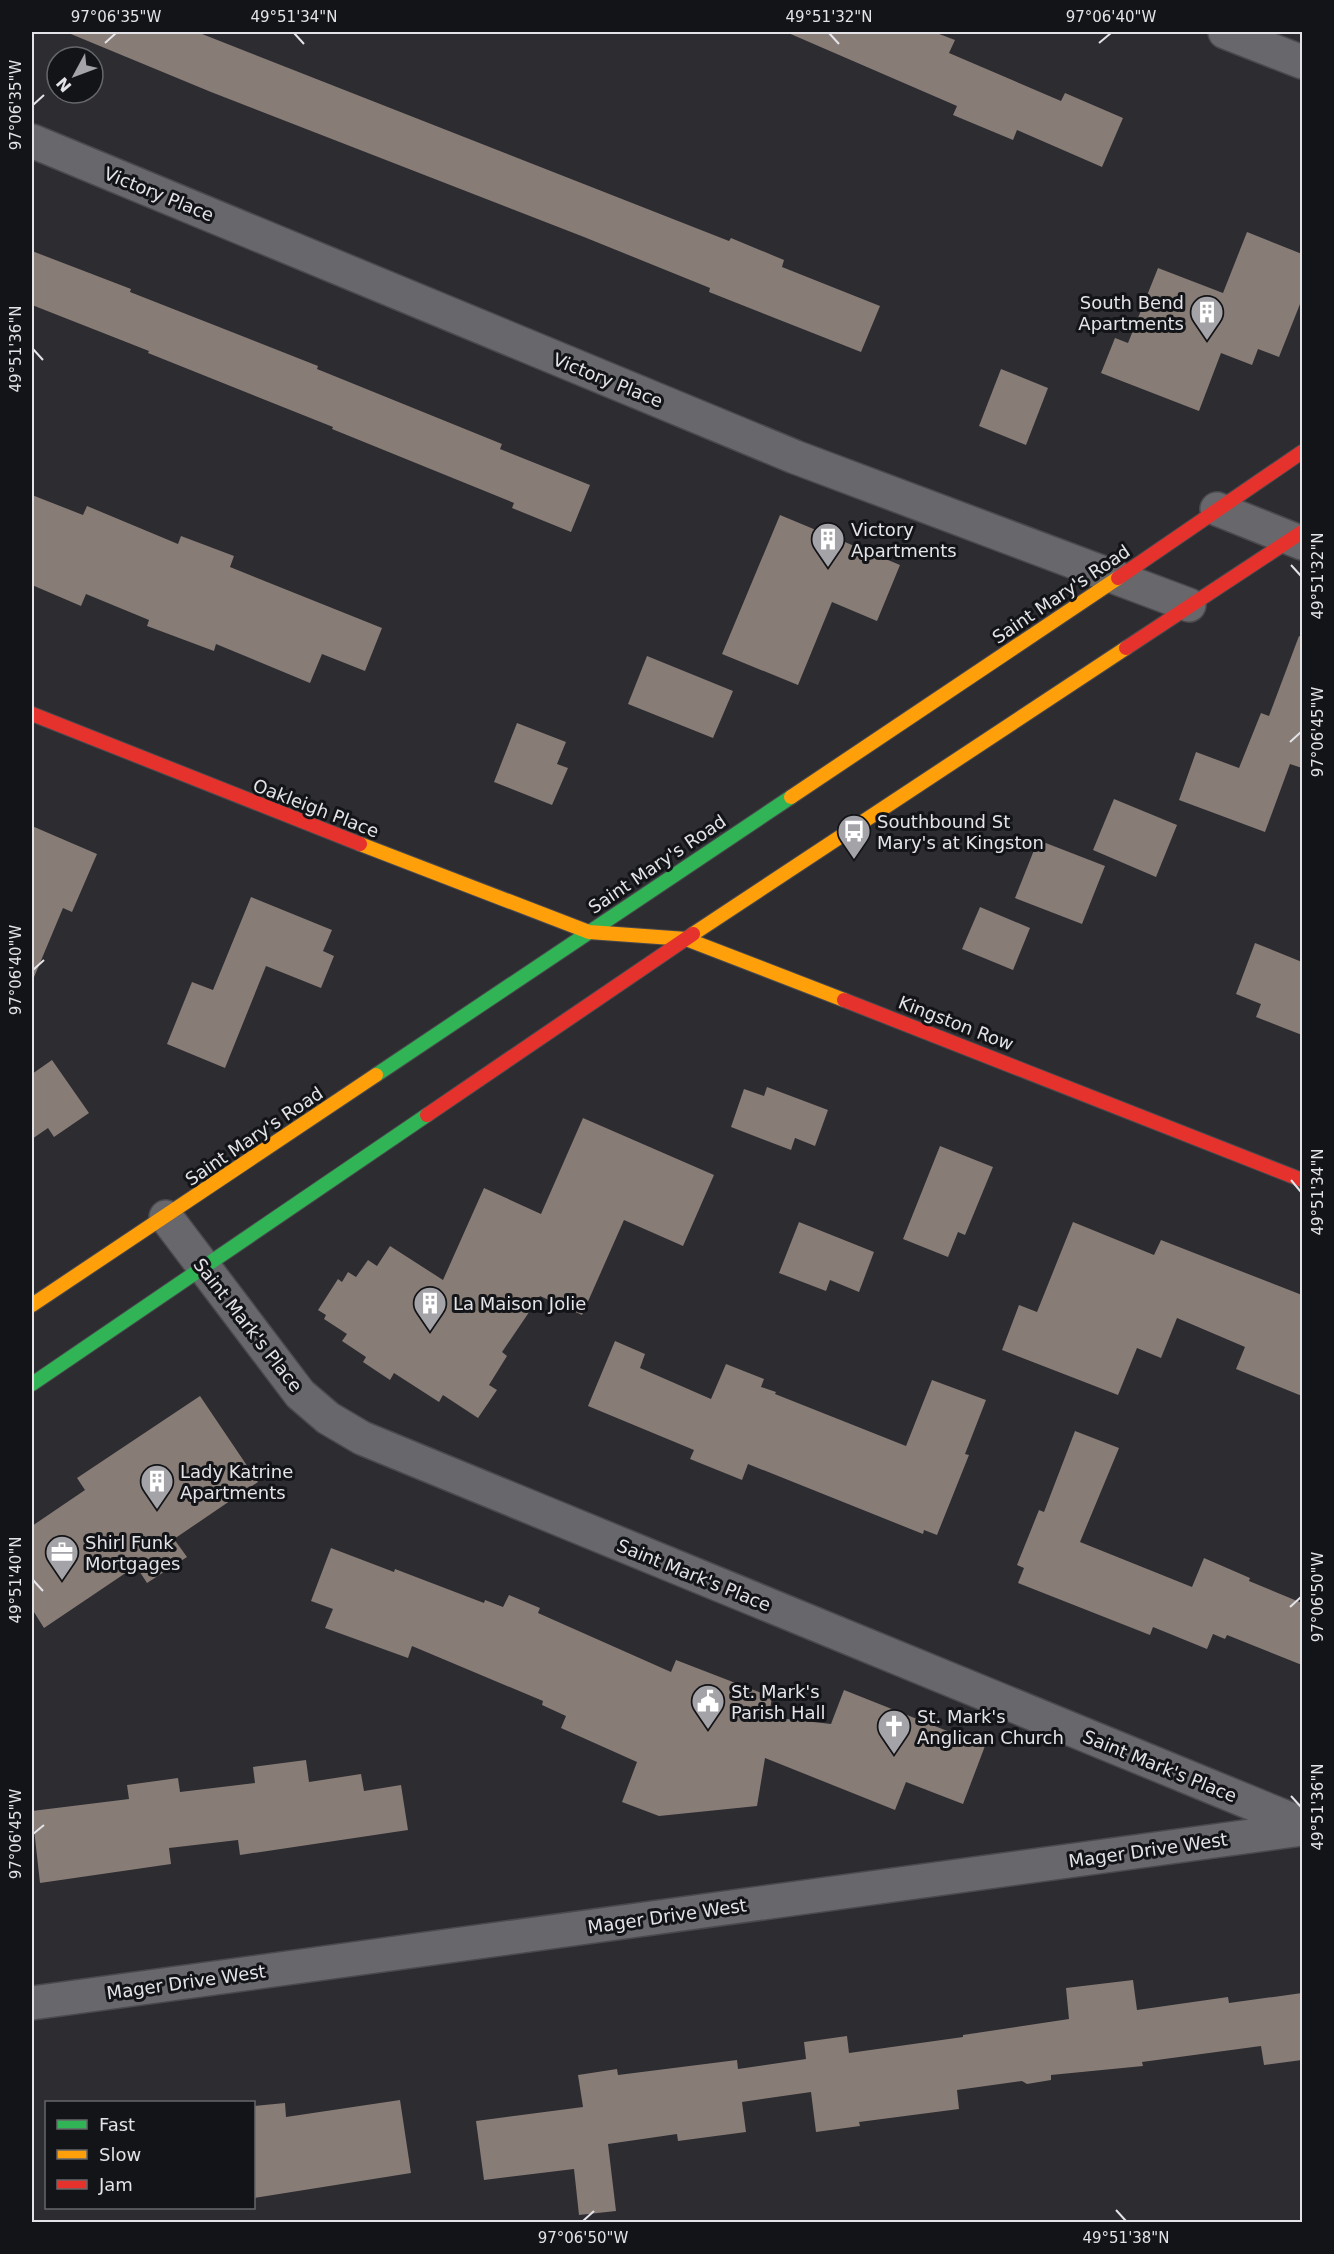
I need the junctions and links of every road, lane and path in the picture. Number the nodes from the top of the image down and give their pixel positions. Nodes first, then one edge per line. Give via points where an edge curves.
1 (1225, 32) edge
2 (1302, 62) edge
3 (32, 141) edge
4 (1302, 452) edge
5 (1218, 509) junction
6 (1299, 538) edge
7 (1117, 579) junction
8 (1189, 605) junction
9 (32, 714) edge
10 (589, 932) junction
11 (686, 939) junction
12 (1302, 1180) edge
13 (166, 1217) junction
14 (202, 1267) junction
15 (32, 1305) edge
16 (32, 1384) edge
17 (1302, 1827) edge
18 (32, 2003) edge

1 - 2 street
3 - 7 street, Victory Place via 795,457
4 - 5 main road, Saint Mary's Road
5 - 6 street
5 - 7 main road, Saint Mary's Road
6 - 8 main road
7 - 8 street, Victory Place
7 - 10 main road, Saint Mary's Road
8 - 11 main road
9 - 10 main road, Oakleigh Place
10 - 11 main road, Kingston Row
10 - 13 main road, Saint Mary's Road
11 - 12 main road, Kingston Row
11 - 14 main road
13 - 14 street, Saint Mark's Place
13 - 15 main road, Saint Mary's Road
14 - 16 main road
14 - 17 street, Saint Mark's Place via 300,1394 328,1418 362,1438
17 - 18 street, Mager Drive West

